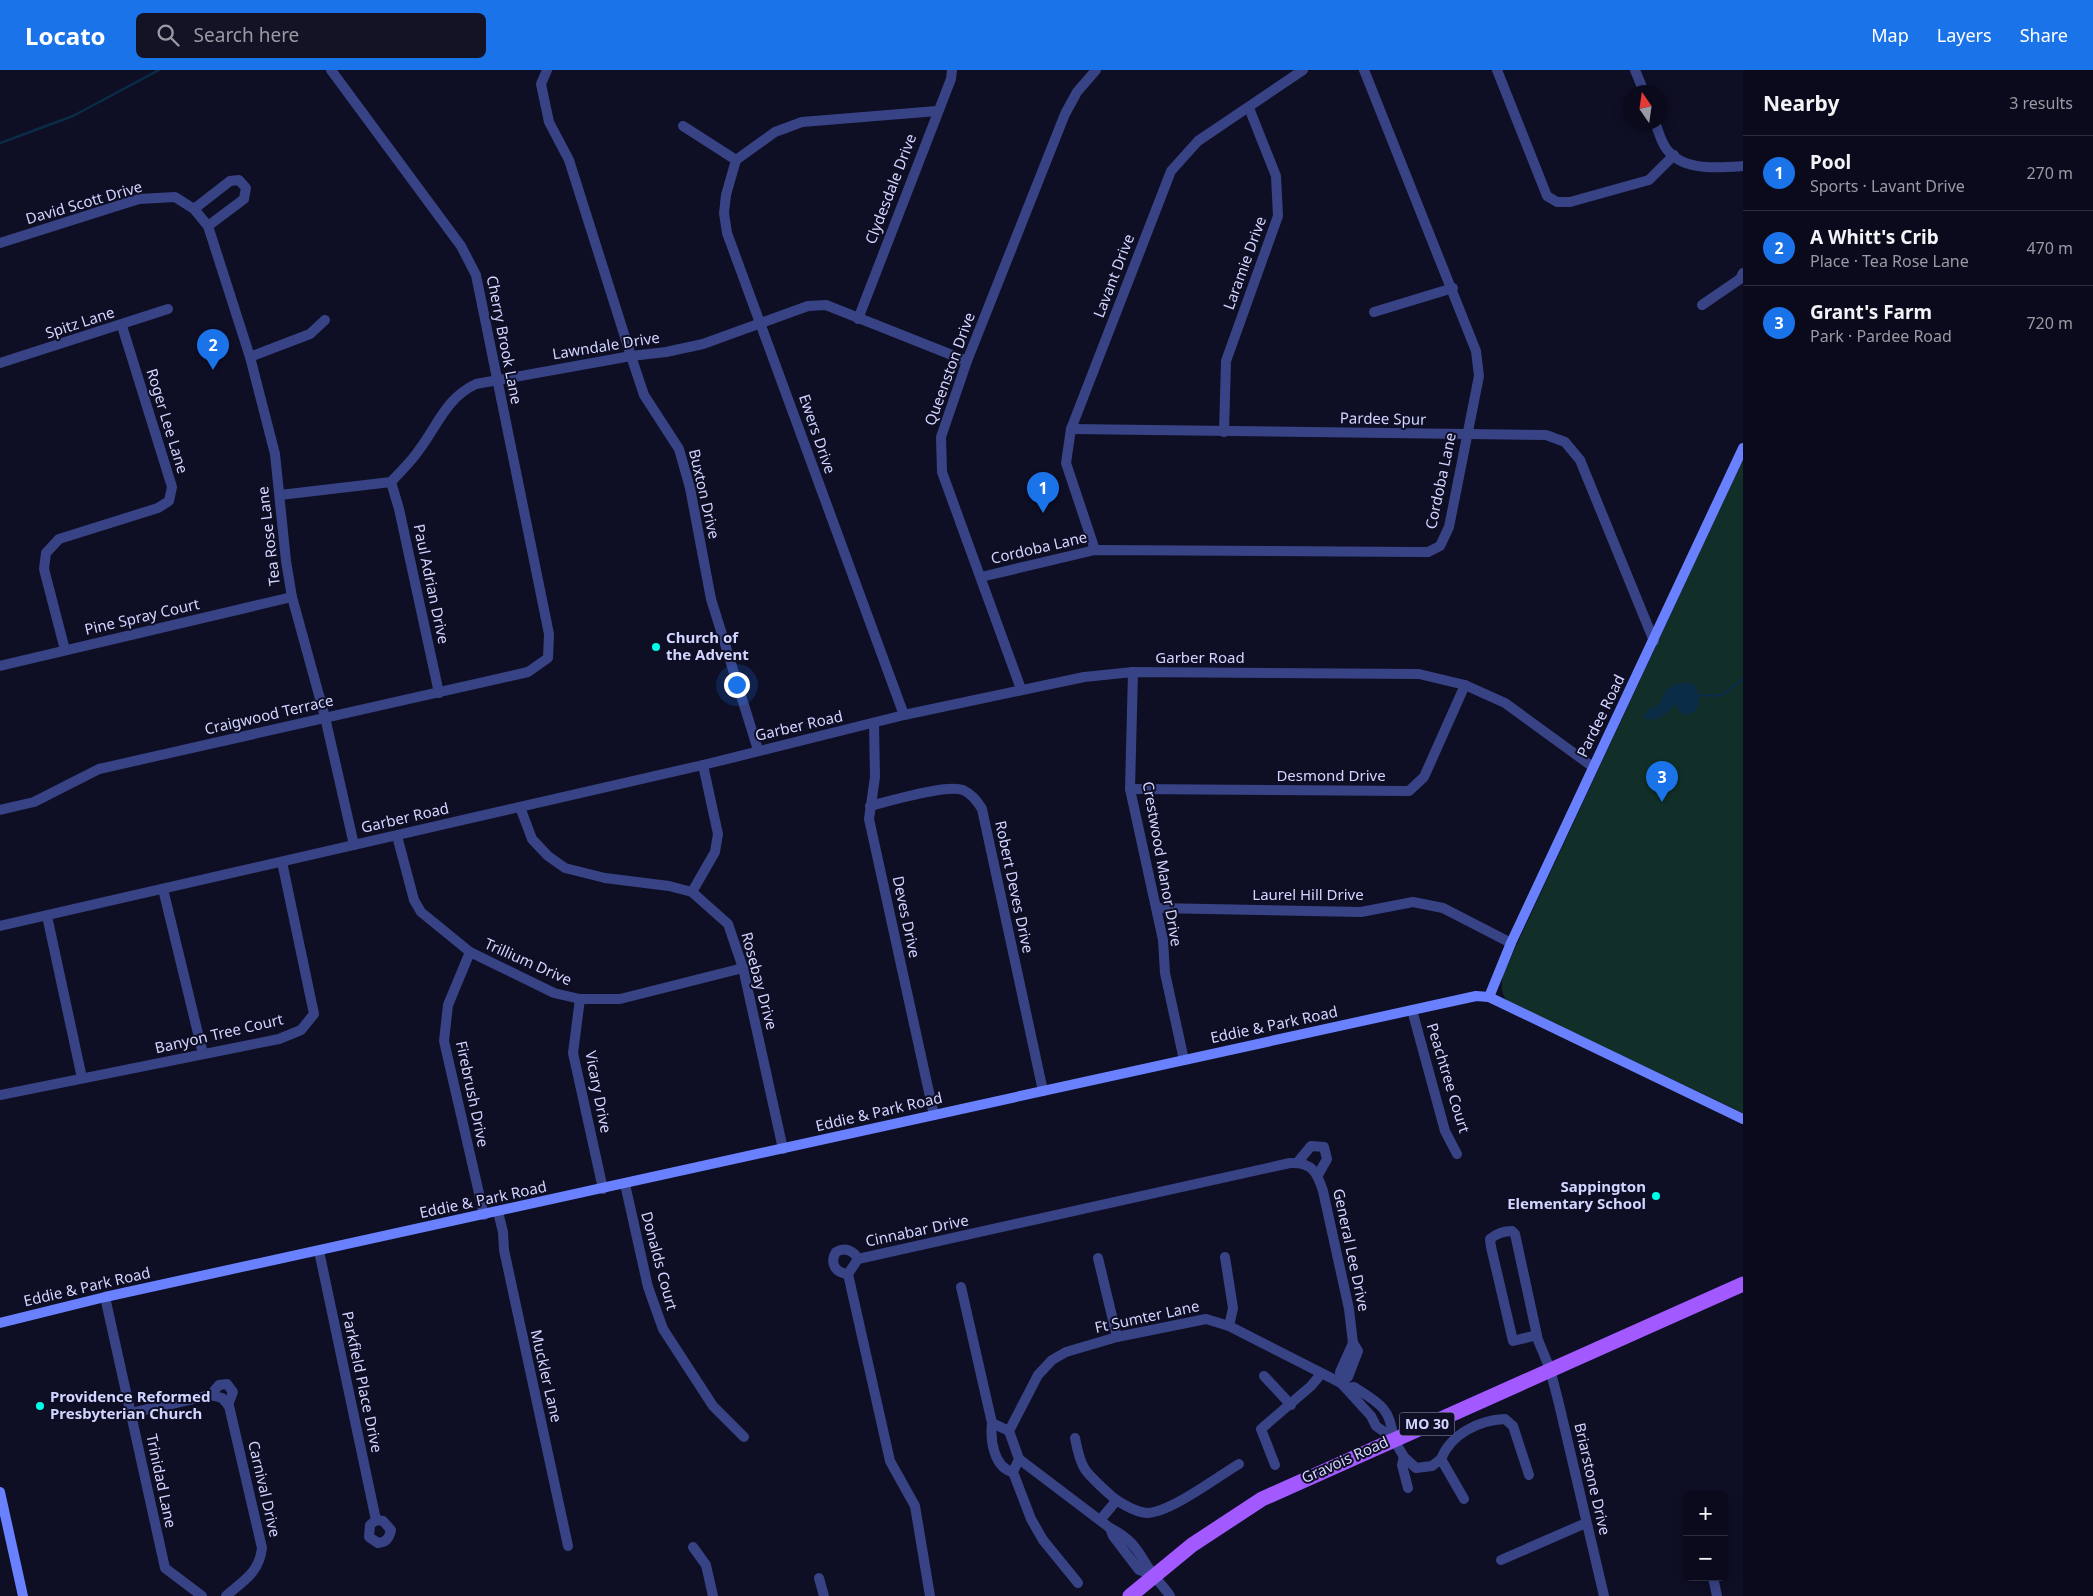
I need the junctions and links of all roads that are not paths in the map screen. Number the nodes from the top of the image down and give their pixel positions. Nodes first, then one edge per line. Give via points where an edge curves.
1 (331, 70) edge
2 (543, 70) edge
3 (547, 70) edge
4 (952, 70) edge
5 (1096, 70) edge
6 (1302, 70) edge
7 (1364, 70) edge
8 (1497, 70) edge
9 (1635, 70) edge
10 (541, 84) junction
11 (1641, 85) edge
12 (1249, 108) junction
13 (937, 111) junction
14 (684, 126) dead end
15 (1658, 130) edge
16 (1674, 155) junction
17 (736, 160) junction
18 (1743, 166) edge
19 (198, 212) junction
20 (208, 226) junction
21 (0, 243) edge
22 (1743, 273) edge
23 (1452, 288) junction
24 (1702, 305) dead end
25 (168, 309) dead end
26 (1374, 312) dead end
27 (858, 319) junction
28 (325, 320) dead end
29 (760, 322) junction
30 (122, 326) junction
31 (631, 356) junction
32 (250, 357) junction
33 (967, 361) junction
34 (0, 363) edge
35 (496, 380) junction
36 (1071, 430) junction
37 (1224, 432) junction
38 (1466, 435) junction
39 (1743, 448) edge
40 (390, 482) junction
41 (280, 495) junction
42 (1095, 550) junction
43 (981, 577) junction
44 (292, 597) junction
45 (1654, 641) junction
46 (65, 650) junction
47 (548, 658) joint
48 (0, 666) edge
49 (1133, 672) junction
50 (1465, 685) junction
51 (1021, 689) junction
52 (439, 693) junction
53 (904, 715) junction
54 (325, 717) junction
55 (874, 724) junction
56 (758, 750) junction
57 (703, 765) junction
58 (1593, 766) junction
59 (1130, 789) junction
60 (870, 806) junction
61 (520, 807) junction
62 (0, 810) edge
63 (397, 836) junction
64 (354, 845) junction
65 (282, 862) junction
66 (163, 889) junction
67 (692, 892) junction
68 (1156, 908) junction
69 (46, 916) junction
70 (0, 926) edge
71 (1511, 943) junction
72 (470, 952) junction
73 (743, 968) junction
74 (1489, 997) junction
75 (580, 1000) junction
76 (1412, 1010) junction
77 (203, 1054) junction
78 (1184, 1060) junction
79 (82, 1078) junction
80 (1043, 1091) junction
81 (0, 1095) edge
82 (934, 1115) junction
83 (1743, 1119) edge
84 (783, 1149) junction
85 (1457, 1154) dead end
86 (1297, 1163) junction
87 (1318, 1175) junction
88 (625, 1184) junction
89 (603, 1189) junction
90 (498, 1212) junction
91 (484, 1215) junction
92 (319, 1251) junction
93 (1225, 1257) dead end
94 (1098, 1258) dead end
95 (858, 1259) junction
96 (848, 1274) junction
97 (1743, 1284) edge
98 (962, 1287) dead end
99 (105, 1297) junction
100 (0, 1323) edge
101 (1229, 1326) junction
102 (1537, 1335) junction
103 (1117, 1337) junction
104 (1550, 1369) junction
105 (1321, 1374) junction
106 (1264, 1376) dead end
107 (1344, 1386) junction
108 (214, 1396) junction
109 (228, 1405) junction
110 (1291, 1405) junction
111 (131, 1413) junction
112 (992, 1424) junction
113 (1009, 1430) junction
114 (744, 1437) dead end
115 (1075, 1438) dead end
116 (1393, 1438) junction
117 (1404, 1457) junction
118 (1020, 1459) junction
119 (1441, 1459) junction
120 (1238, 1464) dead end
121 (1275, 1465) dead end
122 (1013, 1472) junction
123 (1529, 1475) dead end
124 (1408, 1488) dead end
125 (0, 1492) edge
126 (1464, 1499) dead end
127 (1116, 1500) junction
128 (1101, 1519) junction
129 (376, 1520) dead end
130 (1586, 1523) junction
131 (568, 1546) dead end
132 (693, 1548) dead end
133 (1501, 1560) dead end
134 (1154, 1576) junction
135 (819, 1578) dead end
136 (1714, 1581) edge
137 (1078, 1583) dead end
138 (23, 1596) edge
139 (202, 1596) edge
140 (226, 1596) edge
141 (713, 1596) edge
142 (824, 1596) edge
143 (930, 1596) edge
144 (1130, 1596) edge
145 (1170, 1596) edge
146 (1604, 1596) edge
147 (1717, 1596) edge

1 - 35 street, Cherry Brook Lane via 461,246 476,275
2 - 10 street, Buxton Drive
3 - 10 street
4 - 13 street, Clydesdale Drive
5 - 33 street, Queenston Drive via 1076,92 1065,114
6 - 12 street, Lavant Drive
7 - 23 street, Cordoba Lane
8 - 16 street via 1548,196 1557,202 1570,202 1648,180
9 - 11 street
10 - 31 street, Buxton Drive via 549,122 569,160
12 - 36 street, Lavant Drive via 1198,141 1171,171
12 - 37 street, Laramie Drive via 1276,176 1278,216 1226,361
13 - 17 street via 802,122 775,132
13 - 27 street, Clydesdale Drive
14 - 17 street
15 - 16 street via 1664,146
16 - 18 street via 1698,168
17 - 29 street, Ewers Drive via 726,195 726,233
19 - 20 street, Tea Rose Lane
19 - 20 street via 230,181 239,180 246,188 244,199
19 - 21 street, David Scott Drive via 175,198 139,199
20 - 32 street, Tea Rose Lane
22 - 24 street via 1740,279
23 - 26 street
23 - 38 street, Cordoba Lane via 1476,351 1479,376
25 - 30 street, Spitz Lane
27 - 29 street, Lawndale Drive via 816,304
27 - 33 street, Lawndale Drive
28 - 32 street via 310,334
29 - 31 street, Lawndale Drive via 703,344
29 - 53 street, Ewers Drive
30 - 34 street, Spitz Lane
30 - 46 street, Roger Lee Lane via 172,487 169,501 158,508 59,539 46,553 44,569
31 - 35 street, Lawndale Drive
31 - 56 street, Buxton Drive via 644,395 679,449 690,488 711,599
32 - 41 street, Tea Rose Lane via 275,454
33 - 43 street, Queenston Drive via 942,437 942,472
35 - 40 street, Lawndale Drive via 476,384 454,398 419,451
35 - 47 street, Cherry Brook Lane via 549,634
36 - 37 street, Pardee Spur
36 - 42 street, Lavant Drive via 1066,463
37 - 38 street, Pardee Spur
38 - 42 street, Cordoba Lane via 1449,527 1440,546 1428,552
38 - 45 street, Pardee Spur via 1546,435 1565,442 1580,460
39 - 45 street, Pardee Road
40 - 41 street
40 - 52 street, Paul Adrian Drive via 399,509
41 - 44 street, Tea Rose Lane
42 - 43 street, Cordoba Lane
43 - 51 street, Queenston Drive
44 - 46 street, Pine Spray Court
44 - 54 street, Tea Rose Lane
45 - 58 street, Pardee Road
46 - 48 street, Pine Spray Court
47 - 52 street, Craigwood Terrace via 528,672
49 - 50 street, Garber Road via 1419,674
49 - 51 street, Garber Road
49 - 59 street, Crestwood Manor Drive
50 - 58 street, Garber Road via 1505,703
50 - 59 street, Desmond Drive via 1424,777 1409,792
51 - 53 street, Garber Road
52 - 54 street, Craigwood Terrace
53 - 55 street, Garber Road
54 - 62 street, Craigwood Terrace via 99,769 34,802
54 - 64 street, Tea Rose Lane
55 - 56 street, Garber Road
55 - 60 street, Deves Drive via 876,778
56 - 57 street, Garber Road
57 - 61 street, Garber Road
57 - 67 street via 718,834 715,852
58 - 71 street, Pardee Road
59 - 68 street, Crestwood Manor Drive
60 - 80 street, Robert Deves Drive via 949,788 963,790 975,798 982,810
60 - 82 street, Deves Drive via 869,818
61 - 63 street, Garber Road
61 - 67 street, Rosebay Drive via 532,839 565,868
63 - 64 street, Garber Road
63 - 72 street, Trillium Drive via 414,900 421,912
64 - 65 street, Garber Road
65 - 66 street, Garber Road
65 - 77 street, Banyon Tree Court via 314,1014 301,1030 279,1039
66 - 69 street, Garber Road
66 - 77 street
67 - 73 street, Rosebay Drive via 728,924
68 - 71 street, Laurel Hill Drive via 1360,912 1413,902 1443,908
68 - 78 street, Crestwood Manor Drive via 1165,973
69 - 70 street, Garber Road
69 - 79 street
71 - 74 street, Pardee Road
72 - 75 street, Trillium Drive via 554,993
72 - 91 street, Firebrush Drive via 448,1005 444,1041
73 - 75 street, Trillium Drive via 620,999
73 - 84 street, Rosebay Drive
74 - 76 street, Eddie & Park Road via 1476,996
74 - 83 street, Eddie & Park Road
75 - 89 street, Vicary Drive via 573,1053
76 - 78 street, Eddie & Park Road
76 - 85 street, Peachtree Court via 1445,1130
77 - 79 street, Banyon Tree Court
78 - 80 street, Eddie & Park Road
79 - 81 street, Banyon Tree Court
80 - 82 street, Eddie & Park Road
82 - 84 street, Eddie & Park Road
84 - 88 street, Eddie & Park Road
86 - 87 street, General Lee Drive
86 - 87 street via 1311,1146 1324,1147 1327,1159
86 - 95 street, Cinnabar Drive
87 - 107 street, General Lee Drive via 1349,1309 1353,1343 1358,1351
88 - 89 street, Eddie & Park Road
88 - 114 street, Donalds Court via 648,1287 663,1329 713,1406
89 - 90 street, Eddie & Park Road
90 - 91 street, Eddie & Park Road
90 - 131 street, Muckler Lane
91 - 92 street, Eddie & Park Road
92 - 99 street, Eddie & Park Road
92 - 129 street, Parkfield Place Drive
93 - 101 street via 1234,1308
94 - 103 street
95 - 96 street, Cinnabar Drive
95 - 96 street via 846,1249 836,1252 834,1267 840,1273
96 - 143 street via 890,1461 915,1506
97 - 104 main road, Gravois Road / MO 30
98 - 112 street
99 - 100 street, Eddie & Park Road
99 - 111 street, Trinidad Lane
101 - 103 street, Ft Sumter Lane via 1206,1319
101 - 105 street, Ft Sumter Lane
102 - 102 street, Briarstone Drive via 1514,1341 1490,1239 1507,1231 1515,1234
102 - 104 street, Briarstone Drive
103 - 113 street, Ft Sumter Lane via 1066,1352 1052,1360 1038,1375
104 - 116 main road, Gravois Road / MO 30
104 - 130 street, Briarstone Drive
105 - 107 street, Ft Sumter Lane
105 - 110 street
106 - 110 street
107 - 116 street, Ft Sumter Lane via 1376,1426
107 - 116 street, Ft Sumter Lane via 1354,1387 1376,1400 1391,1418
108 - 109 street via 222,1398
108 - 109 street, Carnival Drive via 219,1385 227,1384 234,1392
108 - 111 street, Carnival Drive
109 - 140 street, Carnival Drive via 262,1548 256,1570
110 - 121 street via 1261,1430
111 - 139 street, Trinidad Lane via 165,1568
112 - 113 street
112 - 122 street via 991,1434 999,1462 1007,1471
113 - 118 street
115 - 127 street via 1085,1472
116 - 117 street
116 - 134 main road, Gravois Road / MO 30 via 1262,1499 1217,1527
117 - 119 street via 1416,1468 1432,1466
117 - 124 street via 1402,1465
118 - 122 street
118 - 128 street
119 - 123 street via 1446,1446 1458,1434 1494,1420 1505,1420 1513,1426
119 - 126 street
120 - 127 street via 1157,1512 1145,1513
122 - 137 street via 1031,1519 1043,1540
125 - 138 street
127 - 128 street
128 - 134 street via 1138,1570
130 - 133 street
130 - 146 street, Briarstone Drive
132 - 141 street via 706,1565
134 - 144 main road, Gravois Road / MO 30
134 - 145 street
135 - 142 street
136 - 147 street

